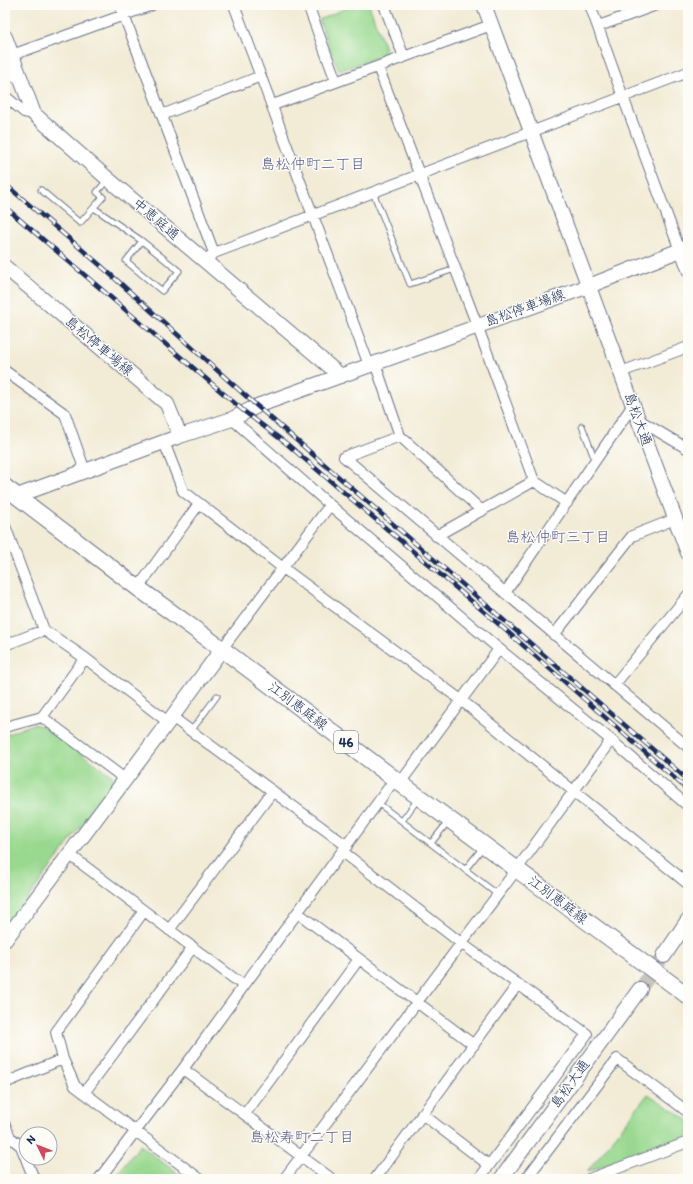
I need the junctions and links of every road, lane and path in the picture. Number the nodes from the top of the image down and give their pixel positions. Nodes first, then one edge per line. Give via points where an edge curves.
1 (120, 5) edge
2 (152, 5) edge
3 (234, 5) edge
4 (308, 5) edge
5 (384, 5) edge
6 (484, 5) edge
7 (590, 5) edge
8 (656, 5) edge
9 (124, 16) junction
10 (491, 25) junction
11 (598, 26) junction
12 (5, 37) edge
13 (12, 55) junction
14 (404, 57) junction
15 (378, 67) junction
16 (688, 72) edge
17 (260, 76) junction
18 (12, 77) edge
19 (336, 81) junction
20 (5, 96) edge
21 (623, 97) junction
22 (273, 105) junction
23 (34, 114) junction
24 (162, 115) junction
25 (531, 131) junction
26 (419, 175) junction
27 (108, 179) junction
28 (41, 190) dead end
29 (373, 192) junction
30 (94, 208) junction
31 (314, 215) junction
32 (142, 241) junction
33 (684, 249) edge
34 (210, 257) junction
35 (5, 267) edge
36 (455, 269) junction
37 (688, 272) edge
38 (589, 286) junction
39 (477, 326) junction
40 (688, 347) edge
41 (372, 364) junction
42 (5, 371) edge
43 (621, 372) junction
44 (341, 376) junction
45 (633, 405) junction
46 (232, 418) junction
47 (639, 420) junction
48 (582, 426) dead end
49 (180, 436) junction
50 (400, 436) junction
51 (164, 442) junction
52 (688, 449) edge
53 (596, 461) junction
54 (85, 471) junction
55 (534, 481) junction
56 (9, 494) edge
57 (567, 503) junction
58 (198, 505) junction
59 (330, 505) junction
60 (482, 511) junction
61 (675, 519) junction
62 (5, 526) edge
63 (436, 536) junction
64 (688, 553) edge
65 (283, 568) junction
66 (138, 588) junction
67 (505, 593) junction
68 (688, 596) edge
69 (44, 630) junction
70 (554, 635) junction
71 (5, 645) edge
72 (222, 649) junction
73 (499, 649) junction
74 (85, 658) junction
75 (614, 685) junction
76 (217, 696) dead end
77 (461, 700) junction
78 (42, 717) junction
79 (170, 720) junction
80 (5, 727) edge
81 (191, 731) junction
82 (611, 740) junction
83 (688, 747) edge
84 (125, 779) junction
85 (398, 781) junction
86 (273, 791) junction
87 (574, 791) junction
88 (420, 797) junction
89 (378, 802) junction
90 (688, 806) edge
91 (450, 819) junction
92 (402, 821) junction
93 (431, 843) junction
94 (484, 845) junction
95 (345, 849) junction
96 (70, 855) junction
97 (517, 869) junction
98 (465, 870) junction
99 (688, 880) edge
100 (497, 894) junction
101 (144, 911) junction
102 (298, 913) junction
103 (688, 920) edge
104 (169, 930) junction
105 (5, 940) edge
106 (460, 943) junction
107 (193, 948) junction
108 (664, 956) tunnel mouth
109 (359, 959) junction
110 (518, 984) junction
111 (244, 986) junction
112 (640, 989) tunnel mouth
113 (688, 996) edge
114 (417, 1001) junction
115 (474, 1045) junction
116 (64, 1059) junction
117 (183, 1069) junction
118 (5, 1083) edge
119 (84, 1093) junction
120 (688, 1112) edge
121 (245, 1114) junction
122 (422, 1114) junction
123 (5, 1125) edge
124 (136, 1131) junction
125 (688, 1142) edge
126 (301, 1156) junction
127 (489, 1165) junction
128 (34, 1179) edge
129 (99, 1179) edge
130 (200, 1179) edge
131 (284, 1179) edge
132 (332, 1179) edge
133 (375, 1179) edge
134 (479, 1179) edge
135 (501, 1179) edge
136 (526, 1179) edge
137 (589, 1179) edge

1 - 9 street
2 - 9 street
3 - 17 street
4 - 19 street
5 - 14 street
6 - 10 street
7 - 11 street
8 - 11 street
9 - 13 street
9 - 24 street
10 - 14 street
10 - 25 street
11 - 21 street
12 - 13 street, 中恵庭通
13 - 18 street, 中恵庭通
14 - 15 street
15 - 19 street
15 - 26 street
16 - 21 street
17 - 22 street
17 - 24 street
18 - 23 street, 中恵庭通
19 - 22 street
20 - 23 street via 24,112
21 - 25 street
21 - 33 street
22 - 31 street
23 - 27 street, 中恵庭通
24 - 34 street
25 - 26 street
25 - 38 street
26 - 29 street
26 - 36 street
27 - 30 lane via 97,192 103,197
27 - 34 street, 中恵庭通
28 - 30 lane via 80,223
29 - 31 street
29 - 36 lane via 410,284
30 - 32 lane
31 - 34 street
31 - 41 street
32 - 32 lane via 179,271 162,291 126,261
33 - 37 street
33 - 38 street, 島松停車場線
34 - 44 street, 中恵庭通
35 - 49 street, 島松停車場線 via 167,404
36 - 39 street
38 - 39 street, 島松停車場線
38 - 43 street, 島松大通
39 - 41 street, 島松停車場線
39 - 55 street
40 - 43 street
41 - 44 street, 島松停車場線
41 - 50 street
42 - 54 street via 65,414
43 - 45 street, 島松大通
44 - 46 street, 島松停車場線 via 257,406
45 - 47 street, 島松大通
45 - 53 street
46 - 49 street, 島松停車場線
46 - 59 street
47 - 52 street
47 - 61 street, 島松大通
48 - 53 lane
49 - 51 street, 島松停車場線
50 - 60 street
50 - 63 street via 344,457
51 - 54 street, 島松停車場線
51 - 58 street via 183,491
53 - 57 street
54 - 56 street, 島松停車場線
55 - 57 street
55 - 60 street
56 - 66 main road, 江別恵庭線 / 46
57 - 67 street
58 - 65 street
58 - 66 street
59 - 65 street
59 - 73 street
60 - 63 street
61 - 64 street, 島松大通
61 - 70 street via 632,536
62 - 69 street
63 - 67 street
65 - 72 street
65 - 77 street
66 - 72 main road, 江別恵庭線 / 46
67 - 70 street
68 - 75 street
69 - 71 street
69 - 74 street
70 - 75 street
72 - 79 street
72 - 85 main road, 江別恵庭線 / 46
73 - 77 street
73 - 82 street
74 - 78 street
74 - 79 street
75 - 83 street
76 - 81 lane
77 - 85 street
77 - 87 street
78 - 80 street
78 - 84 street
79 - 81 street
79 - 84 street
81 - 86 street
82 - 87 street
82 - 90 street
84 - 96 street
85 - 88 main road, 江別恵庭線 / 46
85 - 89 street
86 - 95 street
86 - 104 street
87 - 97 street
87 - 99 street via 687,883
88 - 91 main road, 江別恵庭線 / 46
88 - 92 lane
89 - 92 lane
89 - 95 street
91 - 93 lane
91 - 94 main road, 江別恵庭線 / 46
92 - 93 lane
93 - 98 lane
94 - 97 main road, 江別恵庭線 / 46
94 - 98 lane
95 - 102 street
95 - 106 street
96 - 101 street
96 - 105 street
97 - 100 street
97 - 113 main road, 江別恵庭線 / 46
98 - 100 lane
100 - 106 street
101 - 104 street
101 - 116 street via 56,1032
102 - 109 street
102 - 111 street
103 - 108 street
104 - 107 street
106 - 110 street
106 - 114 street
107 - 111 street
107 - 119 street
109 - 114 street
109 - 121 street
110 - 115 street
110 - 127 street via 587,1034
111 - 117 street
112 - 135 street, 島松大通
114 - 115 street
114 - 126 street
115 - 122 street
116 - 118 street
116 - 119 street via 76,1086
117 - 121 street
117 - 124 street
119 - 124 street
120 - 136 street via 617,1058
121 - 126 street
122 - 127 street
122 - 133 street
123 - 128 street via 10,1137 21,1146
124 - 129 street
124 - 130 street
125 - 137 street
126 - 131 street
126 - 132 street
127 - 134 street

